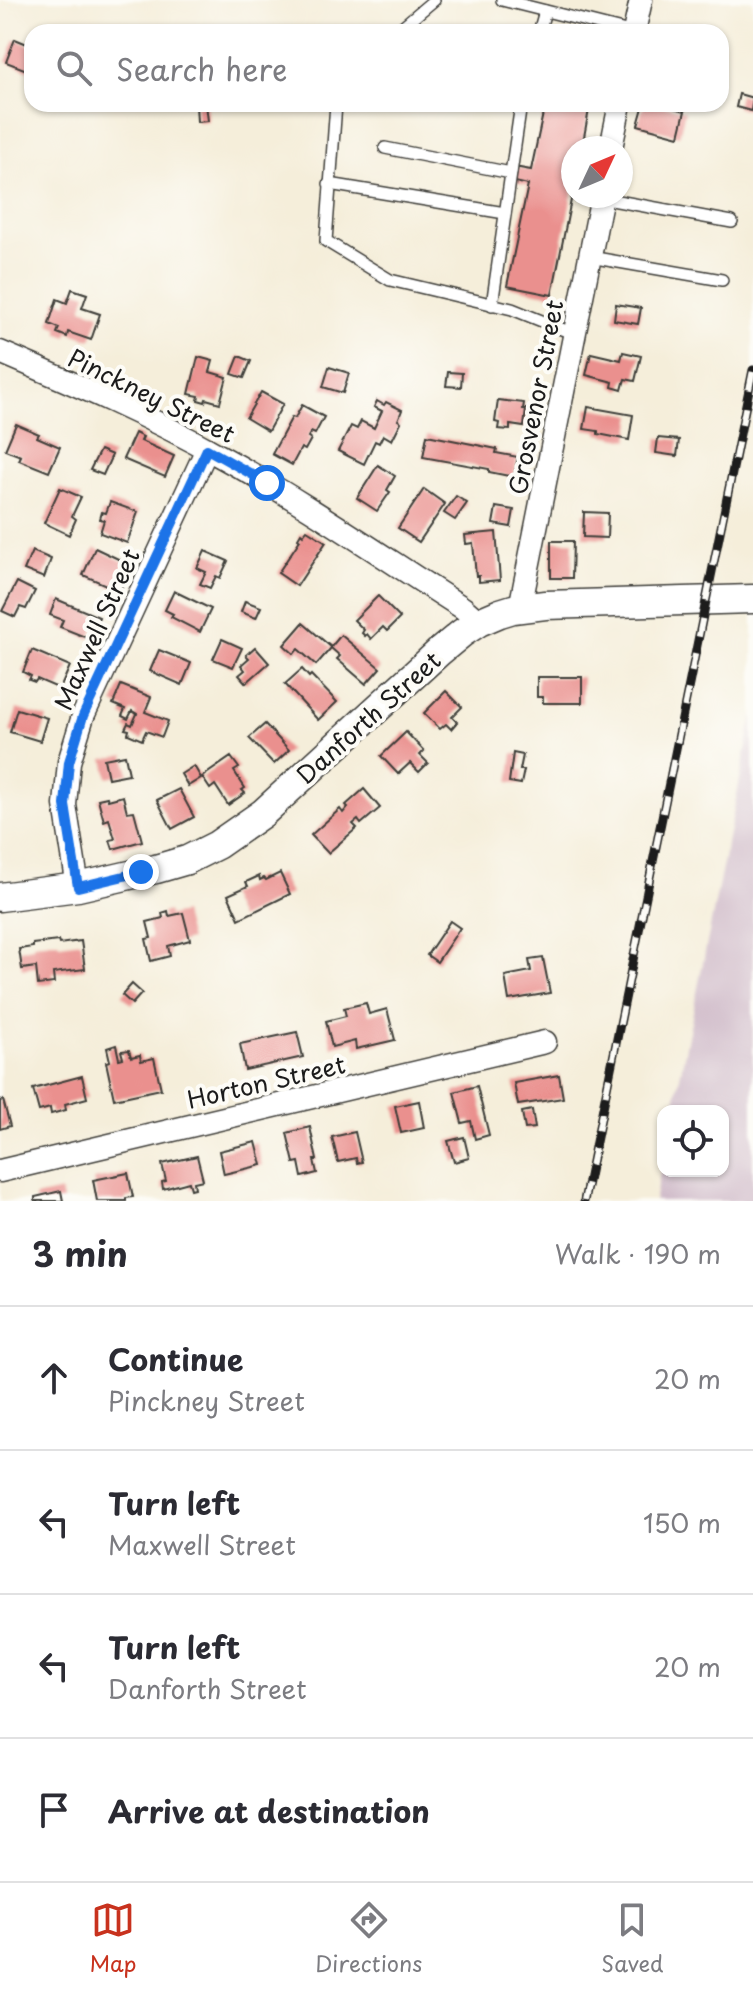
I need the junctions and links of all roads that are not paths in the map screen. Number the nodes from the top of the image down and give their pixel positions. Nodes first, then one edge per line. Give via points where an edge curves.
1 (434, 0) edge
2 (502, 0) edge
3 (641, 0) edge
4 (545, 11) junction
5 (406, 24) edge
6 (541, 24) edge
7 (599, 24) edge
8 (634, 24) edge
9 (335, 112) edge
10 (520, 112) edge
11 (618, 112) edge
12 (613, 136) edge
13 (385, 148) dead end
14 (511, 173) junction
15 (329, 184) junction
16 (633, 203) edge
17 (599, 208) edge
18 (505, 213) junction
19 (732, 222) dead end
20 (590, 257) junction
21 (722, 280) dead end
22 (492, 305) junction
23 (574, 334) junction
24 (0, 352) edge
25 (207, 449) junction
26 (753, 599) edge
27 (520, 608) junction
28 (479, 622) junction
29 (78, 887) junction
30 (0, 897) edge
31 (545, 1042) dead end
32 (0, 1171) edge

1 - 5 lane
2 - 4 lane
3 - 8 street
4 - 6 lane
4 - 7 lane
9 - 15 lane
10 - 14 lane
11 - 12 street
13 - 14 lane
14 - 18 lane
15 - 18 lane
15 - 22 lane via 326,241 390,280
16 - 19 lane
17 - 20 street, Grosvenor Street
18 - 22 lane
20 - 21 lane
20 - 23 street, Grosvenor Street
22 - 23 lane
23 - 27 street, Grosvenor Street
24 - 25 street, Pinckney Street
25 - 28 street, Pinckney Street
25 - 29 street, Maxwell Street via 73,747 65,805
26 - 27 street, Danforth Street
27 - 28 street, Danforth Street
28 - 29 street, Danforth Street via 233,836 171,865
29 - 30 street, Danforth Street
31 - 32 street, Horton Street

